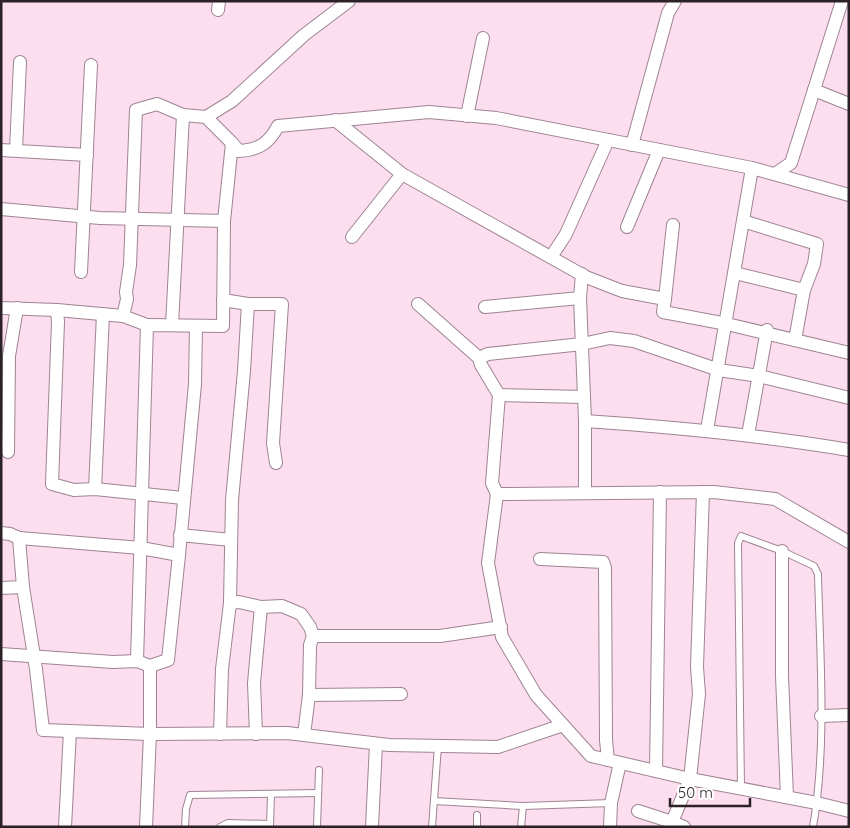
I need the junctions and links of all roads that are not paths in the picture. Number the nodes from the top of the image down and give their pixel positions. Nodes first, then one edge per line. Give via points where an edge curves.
1 (349, 1) edge
2 (675, 1) edge
3 (842, 1) edge
4 (483, 38) dead end
5 (20, 62) dead end
6 (91, 65) dead end
7 (814, 90) junction
8 (849, 104) edge
9 (183, 115) junction
10 (467, 116) junction
11 (206, 117) junction
12 (335, 120) junction
13 (608, 140) junction
14 (232, 143) junction
15 (632, 145) junction
16 (1, 150) edge
17 (16, 150) junction
18 (659, 150) junction
19 (87, 155) junction
20 (752, 168) junction
21 (402, 174) junction
22 (775, 174) junction
23 (849, 195) edge
24 (1, 209) edge
25 (83, 216) junction
26 (132, 219) junction
27 (178, 220) junction
28 (224, 221) junction
29 (743, 221) junction
30 (673, 226) dead end
31 (627, 227) dead end
32 (352, 238) dead end
33 (551, 257) junction
34 (81, 272) dead end
35 (735, 273) junction
36 (582, 274) junction
37 (804, 290) junction
38 (580, 298) junction
39 (665, 299) junction
40 (223, 300) junction
41 (248, 304) junction
42 (418, 304) dead end
43 (485, 307) dead end
44 (1, 308) edge
45 (17, 308) junction
46 (57, 310) junction
47 (103, 314) junction
48 (123, 316) junction
49 (147, 324) junction
50 (727, 324) junction
51 (172, 325) junction
52 (196, 326) junction
53 (767, 332) junction
54 (794, 340) junction
55 (582, 344) junction
56 (849, 353) edge
57 (479, 358) junction
58 (719, 370) junction
59 (759, 376) junction
60 (499, 395) junction
61 (584, 397) junction
62 (849, 398) edge
63 (585, 421) junction
64 (708, 430) junction
65 (748, 435) junction
66 (849, 450) edge
67 (8, 452) dead end
68 (276, 463) dead end
69 (95, 489) junction
70 (585, 492) junction
71 (660, 492) junction
72 (703, 492) junction
73 (142, 493) junction
74 (497, 494) junction
75 (183, 498) junction
76 (1, 533) edge
77 (180, 535) junction
78 (19, 538) junction
79 (231, 540) junction
80 (849, 542) edge
81 (141, 548) junction
82 (782, 551) junction
83 (179, 555) junction
84 (540, 559) dead end
85 (23, 587) junction
86 (1, 588) edge
87 (230, 603) junction
88 (261, 607) junction
89 (500, 627) junction
90 (313, 636) junction
91 (1, 654) edge
92 (34, 655) junction
93 (137, 661) junction
94 (150, 666) junction
95 (401, 694) dead end
96 (309, 695) junction
97 (849, 715) edge
98 (821, 716) junction
99 (563, 725) junction
100 (70, 731) junction
101 (150, 734) junction
102 (220, 734) junction
103 (256, 734) junction
104 (304, 735) junction
105 (376, 744) junction
106 (438, 746) junction
107 (614, 761) junction
108 (319, 770) dead end
109 (656, 771) junction
110 (690, 779) junction
111 (741, 789) junction
112 (318, 793) junction
113 (271, 794) junction
114 (787, 798) junction
115 (434, 801) junction
116 (611, 803) junction
117 (817, 803) junction
118 (523, 806) junction
119 (638, 811) dead end
120 (849, 811) edge
121 (477, 815) dead end
122 (270, 825) edge
123 (678, 825) edge
124 (65, 827) edge
125 (146, 827) edge
126 (185, 827) edge
127 (220, 827) edge
128 (317, 827) edge
129 (372, 827) edge
130 (432, 827) edge
131 (477, 827) edge
132 (520, 827) edge
133 (610, 827) edge
134 (813, 827) edge

1 - 11 street via 304,35 232,101
2 - 15 street via 668,13
3 - 7 street
4 - 10 street
5 - 17 street
6 - 19 street
7 - 8 street
7 - 22 street via 791,163
9 - 11 street
9 - 26 street via 157,104 136,110
9 - 27 street
10 - 12 street via 429,112
10 - 13 street via 496,118
11 - 14 street
12 - 14 street via 278,126 271,139 252,150 240,151
12 - 21 street
13 - 15 street
13 - 33 street via 566,234
14 - 28 street
15 - 18 street
16 - 17 street
17 - 19 street
18 - 20 street
18 - 31 street
19 - 25 street
20 - 22 street
20 - 29 street
21 - 32 street
21 - 33 street
22 - 23 street
24 - 25 street
25 - 26 street
25 - 34 street
26 - 27 street
26 - 48 street
27 - 28 street
27 - 51 street
28 - 40 street
29 - 35 street
29 - 37 street via 817,244 814,264
30 - 39 street
33 - 36 street
35 - 37 street
35 - 50 street
36 - 38 street
36 - 39 street via 622,291
37 - 54 street
38 - 43 street
38 - 55 street
39 - 50 street via 663,312
40 - 41 street
40 - 52 street via 223,326
41 - 68 street via 282,304 273,443
41 - 79 street
42 - 57 street
44 - 45 street
45 - 46 street
45 - 67 street via 9,356
46 - 47 street
46 - 69 street via 52,484 74,490
47 - 48 street
47 - 69 street
48 - 49 street
49 - 51 street
49 - 73 street
50 - 53 street
50 - 58 street
51 - 52 street
52 - 75 street via 195,384
53 - 54 street
53 - 59 street
54 - 56 street
55 - 57 street via 488,354
55 - 58 street via 610,338 634,342
55 - 61 street
57 - 60 street
58 - 59 street
58 - 64 street
59 - 62 street
59 - 65 street
60 - 61 street
60 - 74 street via 492,483
61 - 63 street
63 - 64 street
63 - 70 street
64 - 65 street
65 - 66 street
69 - 73 street
70 - 71 street
70 - 74 street
71 - 72 street
71 - 109 street
72 - 80 street via 775,499
72 - 110 street via 697,667 699,694
73 - 75 street
73 - 81 street
74 - 89 street via 488,563
75 - 77 street
76 - 78 street
77 - 79 street
77 - 83 street
78 - 81 street
78 - 85 street
79 - 87 street
81 - 83 street
81 - 93 street
82 - 98 lane via 814,566 818,574
82 - 111 lane via 741,536 738,544
82 - 114 street via 782,676
83 - 94 street via 168,660
84 - 107 street via 603,562 606,740
85 - 86 street
85 - 92 street
87 - 88 street
87 - 102 street via 222,669
88 - 90 street via 282,606 301,614
88 - 103 street via 254,683
89 - 90 street via 440,636
89 - 99 street via 536,695
90 - 96 street
91 - 92 street
92 - 93 street
92 - 100 street via 43,730
93 - 94 street
94 - 101 street
95 - 96 street
96 - 104 street
97 - 98 street
98 - 117 lane
99 - 106 street via 498,748
99 - 107 street via 591,756
100 - 101 street
100 - 124 street
101 - 102 street
101 - 125 street
102 - 103 street
103 - 104 street
104 - 105 street
105 - 106 street
105 - 129 street
106 - 115 lane
107 - 109 street
107 - 116 street
108 - 112 lane
109 - 110 street
110 - 111 street
110 - 123 street
111 - 114 street
112 - 113 lane
112 - 128 lane
113 - 122 lane
113 - 126 lane via 190,795
114 - 117 street
115 - 118 lane
115 - 130 lane
116 - 118 lane
116 - 133 street
117 - 120 street
117 - 134 lane
118 - 132 lane
119 - 123 street
121 - 131 lane
122 - 127 lane via 228,823

